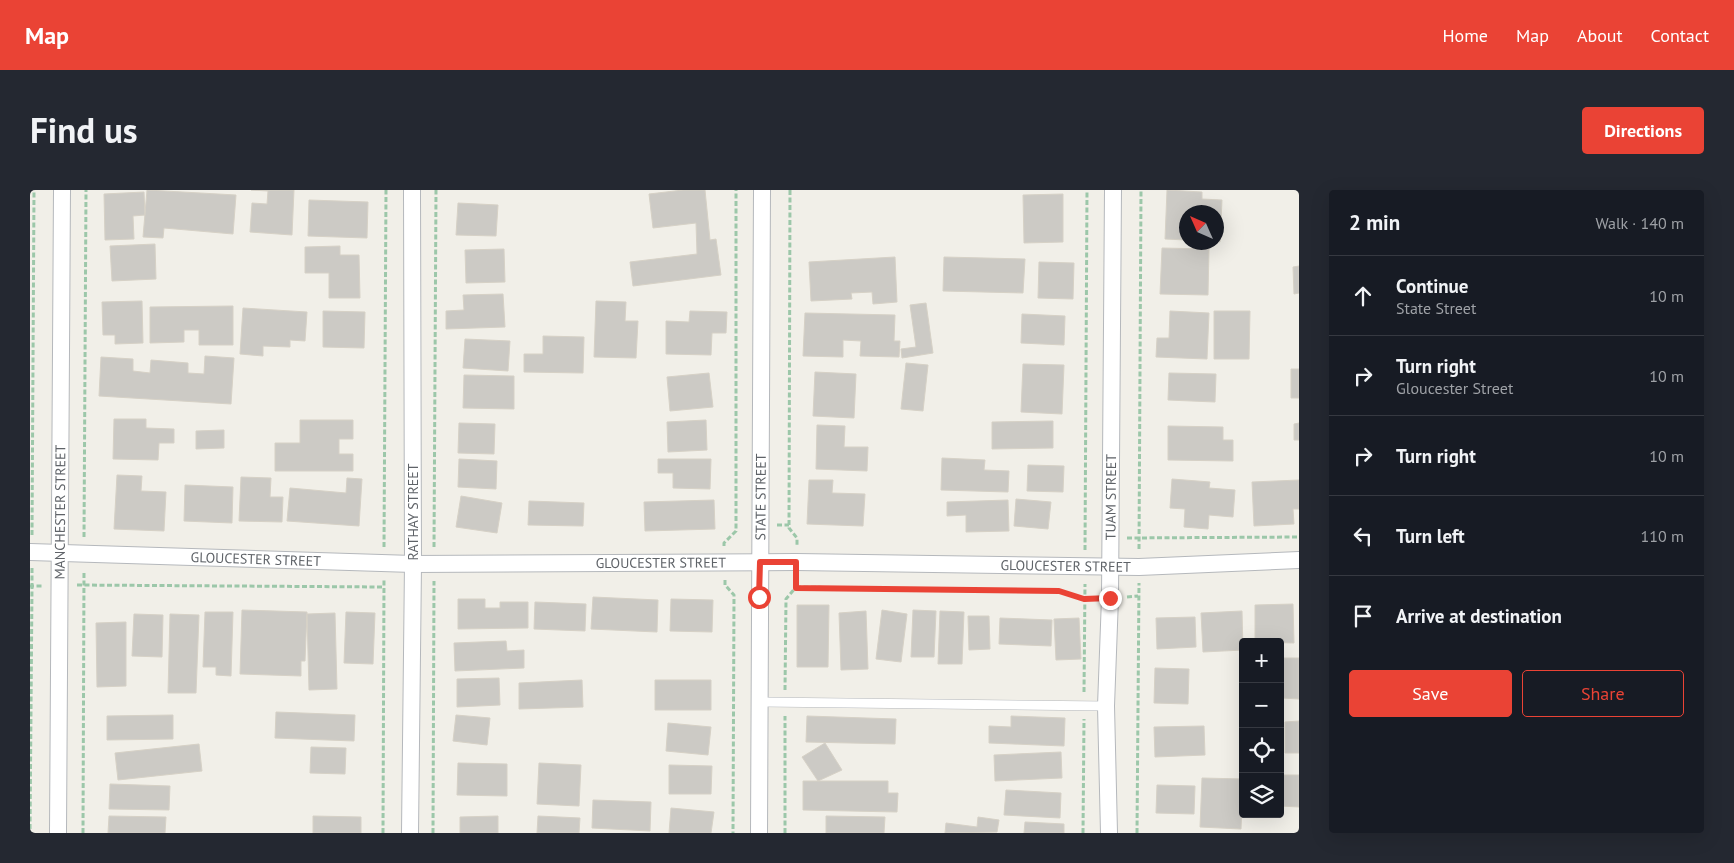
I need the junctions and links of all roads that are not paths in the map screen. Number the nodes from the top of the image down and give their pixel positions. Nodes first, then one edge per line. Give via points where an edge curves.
1 (62, 190) edge
2 (412, 190) edge
3 (762, 190) edge
4 (1113, 190) edge
5 (31, 552) edge
6 (60, 552) junction
7 (1297, 561) edge
8 (760, 562) junction
9 (413, 564) junction
10 (1109, 566) junction
11 (760, 702) junction
12 (1106, 706) junction
13 (58, 833) edge
14 (410, 833) edge
15 (759, 833) edge
16 (1108, 833) edge

1 - 6 street, MANCHESTER STREET
2 - 9 street, RATHAY STREET
3 - 8 street, STATE STREET
4 - 10 street, TUAM STREET
5 - 6 street, GLOUCESTER STREET
6 - 9 street, GLOUCESTER STREET
6 - 13 street, MANCHESTER STREET
7 - 10 street, GLOUCESTER STREET
8 - 9 street, GLOUCESTER STREET
8 - 10 street, GLOUCESTER STREET
8 - 11 street, STATE STREET
9 - 14 street, RATHAY STREET
10 - 12 street, TUAM STREET
11 - 12 lane
11 - 15 street, STATE STREET
12 - 16 street, TUAM STREET

